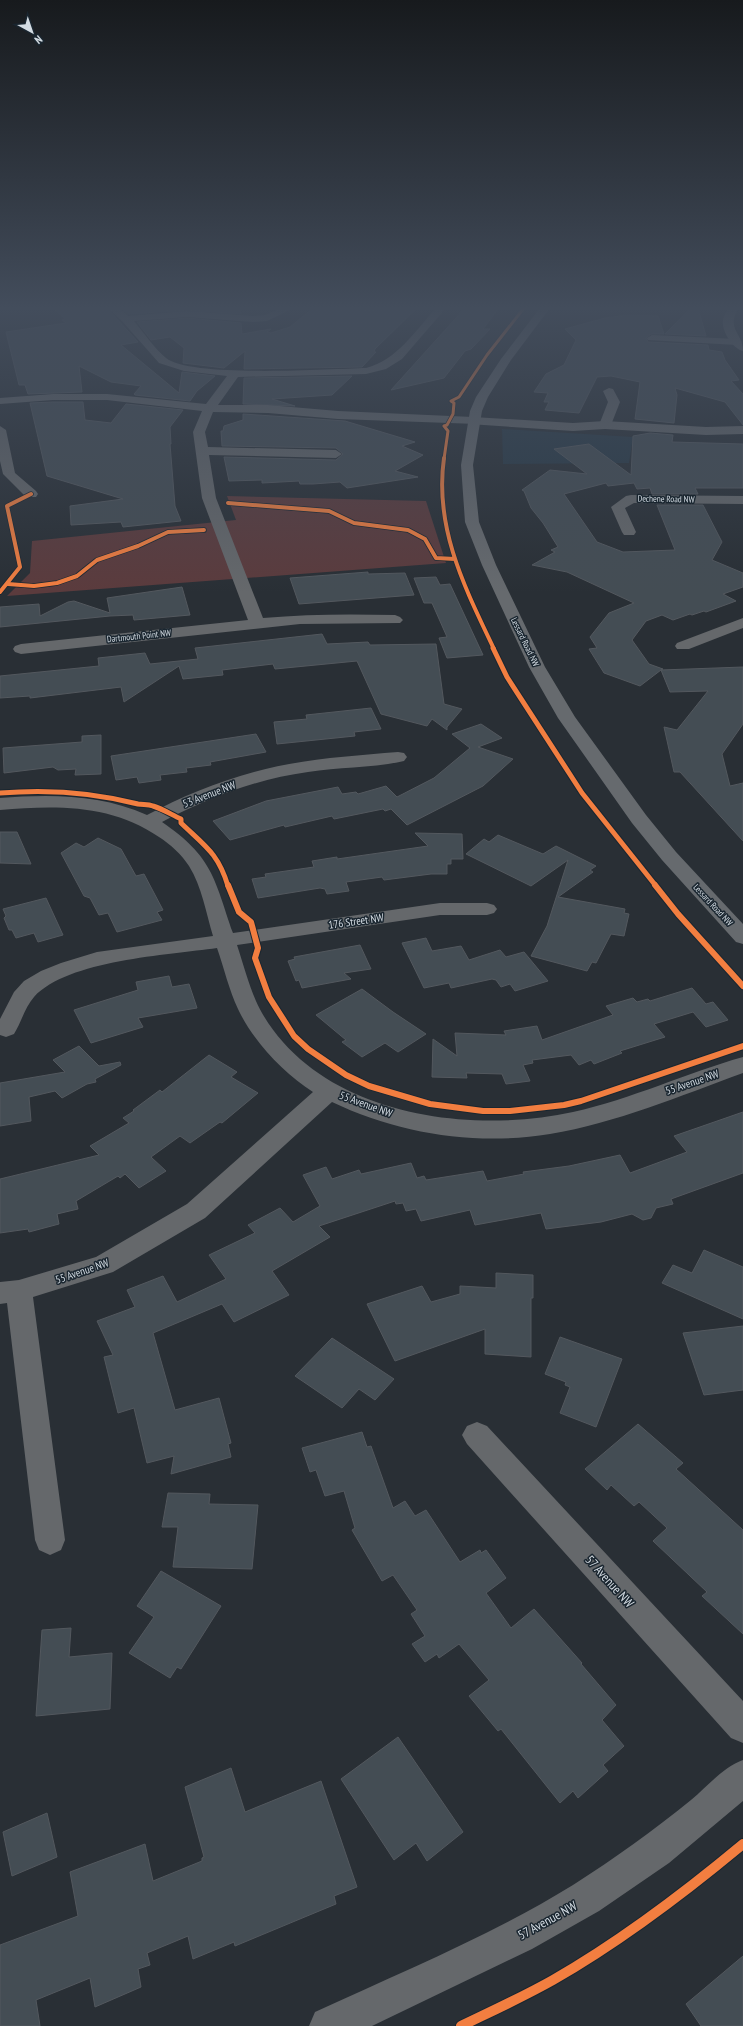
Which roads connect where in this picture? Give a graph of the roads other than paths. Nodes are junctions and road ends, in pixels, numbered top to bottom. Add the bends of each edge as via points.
1 (152, 403) edge
2 (213, 403) edge
3 (480, 403) edge
4 (614, 403) edge
5 (376, 405) dead end
6 (440, 407) dead end
7 (209, 408) junction
8 (268, 409) junction
9 (475, 416) junction
10 (605, 425) junction
11 (0, 430) edge
12 (743, 430) edge
13 (202, 451) junction
14 (336, 454) dead end
15 (31, 494) dead end
16 (743, 500) edge
17 (630, 532) dead end
18 (395, 620) dead end
19 (257, 623) junction
20 (743, 623) edge
21 (683, 646) dead end
22 (21, 650) dead end
23 (398, 757) dead end
24 (0, 804) edge
25 (149, 821) junction
26 (487, 909) dead end
27 (743, 937) edge
28 (224, 939) junction
29 (6, 1029) dead end
30 (743, 1064) edge
31 (330, 1090) junction
32 (9, 1292) edge
33 (477, 1436) dead end
34 (50, 1540) dead end
35 (743, 1726) edge
36 (743, 1777) edge
37 (329, 2026) edge

1 - 7 street
2 - 7 street
3 - 9 main road, Lessard Road NW
4 - 10 street
5 - 8 street via 339,404
6 - 9 street
7 - 8 street
7 - 13 street via 199,432
8 - 9 street via 338,415
9 - 10 street via 573,427
9 - 27 main road, Lessard Road NW via 467,465 472,522 537,668 567,718 639,819
10 - 12 street via 706,431
11 - 15 street via 9,474
13 - 14 street
13 - 19 street via 209,498
16 - 17 street, Dechene Road NW via 631,499 618,507
18 - 19 street, Dartmouth Point NW via 323,618
19 - 22 street, Dartmouth Point NW
20 - 21 street
23 - 25 street, 53 Avenue NW via 276,772 220,788
24 - 25 street via 33,800 67,801 115,810
25 - 28 street via 180,844 201,868
26 - 28 street, 176 Street NW via 440,909
28 - 29 street, 176 Street NW via 97,958 74,965 43,980 25,994
28 - 31 street via 246,1000 262,1030 298,1068
30 - 31 street, 55 Avenue NW via 596,1114 550,1125 517,1128 486,1129 440,1125 376,1110
31 - 32 street, 55 Avenue NW via 196,1211 104,1265
32 - 34 street, 55 Avenue NW
33 - 35 street, 57 Avenue NW
36 - 37 street, 57 Avenue NW via 656,1850 586,1898 519,1936

